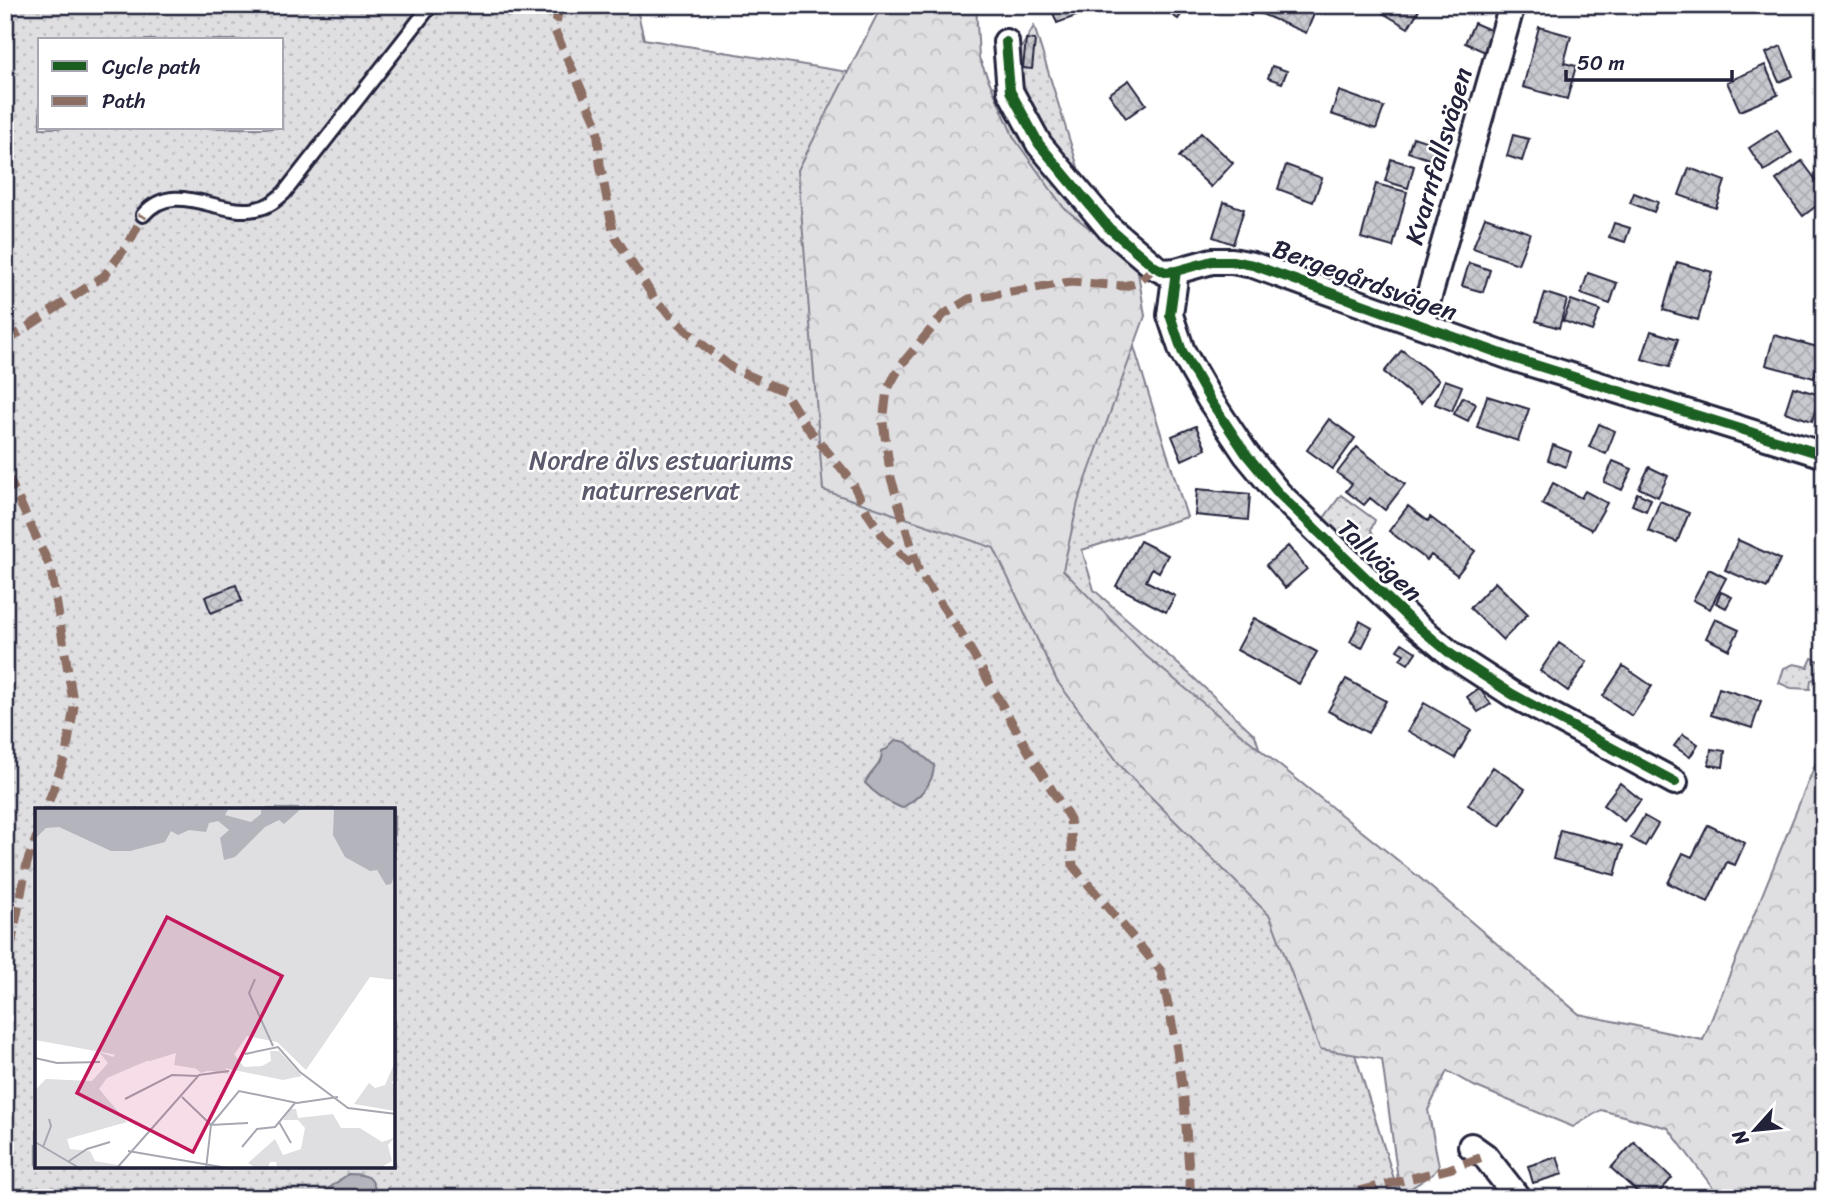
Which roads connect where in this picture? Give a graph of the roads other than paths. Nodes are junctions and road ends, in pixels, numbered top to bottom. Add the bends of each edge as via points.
1 (431, 5) edge
2 (1512, 5) edge
3 (1006, 42) dead end
4 (143, 215) dead end
5 (1176, 271) junction
6 (1421, 324) junction
7 (1824, 454) edge
8 (1675, 782) dead end
9 (1471, 1146) dead end
10 (1518, 1198) edge

1 - 4 lane via 273,203 242,211 166,200 153,204
2 - 6 street, Kvarnfallsvägen
3 - 5 street via 1010,91 1039,144 1109,228 1155,267
5 - 6 street, Bergegårdsvägen via 1212,261 1254,265
5 - 8 street, Tallvägen via 1170,315 1182,351 1246,454 1279,494 1452,655 1512,694
6 - 7 street, Bergegårdsvägen via 1513,358
9 - 10 street via 1485,1156

